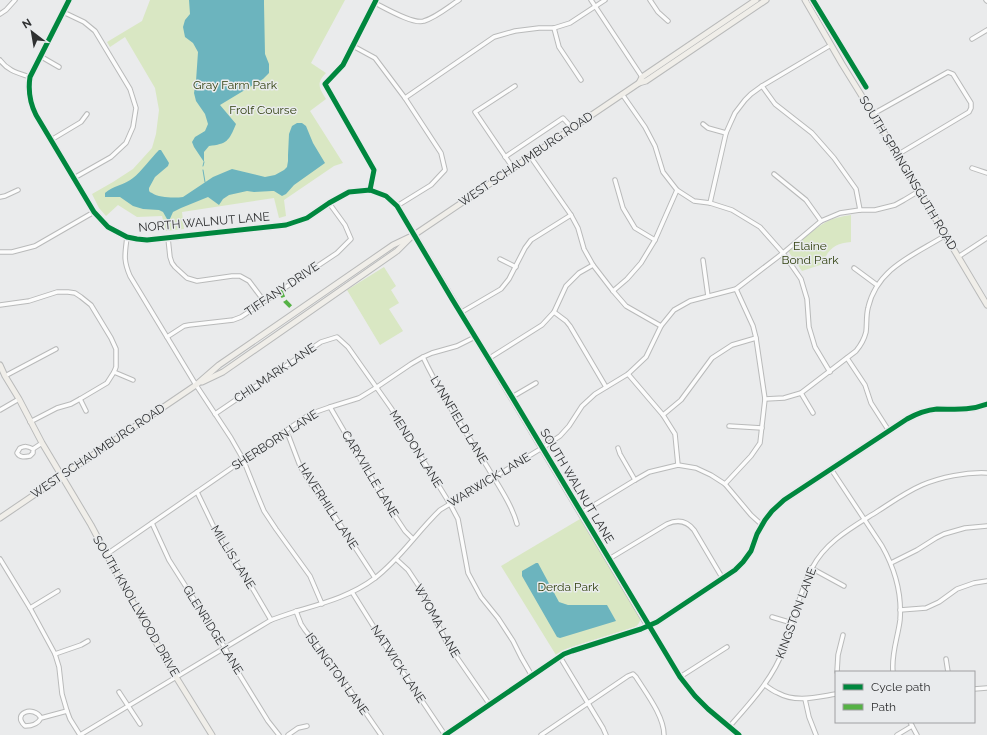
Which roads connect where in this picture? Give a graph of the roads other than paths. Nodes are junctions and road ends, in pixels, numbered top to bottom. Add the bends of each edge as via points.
1 (16, 0) edge
2 (69, 0) edge
3 (448, 0) edge
4 (459, 0) edge
5 (591, 0) edge
6 (604, 0) edge
7 (650, 0) edge
8 (756, 0) edge
9 (766, 0) edge
10 (805, 0) edge
11 (376, 1) edge
12 (451, 5) junction
13 (595, 7) junction
14 (63, 12) junction
15 (0, 14) edge
16 (668, 21) dead end
17 (554, 28) junction
18 (987, 30) edge
19 (972, 39) dead end
20 (831, 45) junction
21 (353, 46) junction
22 (40, 56) junction
23 (0, 60) edge
24 (59, 67) dead end
25 (30, 77) junction
26 (642, 77) junction
27 (581, 80) dead end
28 (639, 83) junction
29 (515, 86) dead end
30 (762, 86) junction
31 (622, 94) junction
32 (405, 98) junction
33 (87, 114) dead end
34 (873, 114) junction
35 (703, 124) dead end
36 (572, 128) junction
37 (726, 133) junction
38 (51, 140) junction
39 (897, 155) junction
40 (530, 156) junction
41 (505, 157) junction
42 (513, 168) junction
43 (972, 168) dead end
44 (987, 173) edge
45 (774, 174) dead end
46 (74, 178) junction
47 (615, 180) dead end
48 (18, 190) dead end
49 (370, 190) junction
50 (677, 190) junction
51 (919, 191) junction
52 (0, 197) edge
53 (329, 203) junction
54 (710, 204) junction
55 (397, 206) junction
56 (860, 210) junction
57 (94, 212) junction
58 (571, 215) junction
59 (821, 221) junction
60 (414, 235) junction
61 (946, 235) junction
62 (127, 237) junction
63 (168, 238) junction
64 (987, 238) edge
65 (655, 240) junction
66 (0, 252) edge
67 (783, 253) junction
68 (958, 257) junction
69 (500, 259) dead end
70 (703, 260) dead end
71 (593, 265) junction
72 (516, 267) junction
73 (854, 268) dead end
74 (877, 285) junction
75 (736, 289) junction
76 (613, 291) junction
77 (708, 296) junction
78 (264, 301) junction
79 (0, 305) edge
80 (987, 305) edge
81 (460, 312) junction
82 (554, 312) junction
83 (661, 326) junction
84 (168, 337) junction
85 (475, 337) junction
86 (337, 338) joint
87 (756, 338) junction
88 (56, 349) dead end
89 (422, 357) junction
90 (847, 358) junction
91 (488, 359) junction
92 (0, 365) edge
93 (114, 372) junction
94 (830, 372) junction
95 (628, 374) junction
96 (5, 376) junction
97 (134, 380) dead end
98 (536, 383) dead end
99 (196, 384) junction
100 (377, 387) junction
101 (606, 387) junction
102 (801, 393) junction
103 (512, 397) junction
104 (19, 399) junction
105 (80, 399) junction
106 (765, 400) junction
107 (987, 404) edge
108 (330, 406) junction
109 (0, 410) edge
110 (86, 412) dead end
111 (813, 413) dead end
112 (215, 414) junction
113 (663, 414) junction
114 (30, 422) junction
115 (729, 426) dead end
116 (762, 428) junction
117 (285, 431) junction
118 (889, 431) junction
119 (42, 443) junction
120 (542, 448) junction
121 (618, 448) dead end
122 (33, 449) dead end
123 (243, 459) junction
124 (678, 465) junction
125 (830, 469) junction
126 (987, 473) edge
127 (61, 476) junction
128 (494, 478) junction
129 (635, 480) junction
130 (726, 484) junction
131 (197, 492) junction
132 (450, 504) junction
133 (581, 513) junction
134 (0, 518) edge
135 (865, 520) junction
136 (152, 523) junction
137 (517, 524) dead end
138 (762, 525) junction
139 (987, 526) edge
140 (413, 539) junction
141 (107, 554) junction
142 (0, 559) edge
143 (396, 559) junction
144 (609, 559) junction
145 (891, 563) junction
146 (811, 568) junction
147 (375, 578) junction
148 (723, 579) junction
149 (987, 581) edge
150 (844, 586) dead end
151 (58, 591) dead end
152 (352, 592) junction
153 (322, 604) junction
154 (30, 608) junction
155 (900, 610) junction
156 (296, 612) junction
157 (772, 617) dead end
158 (271, 620) junction
159 (792, 623) junction
160 (648, 626) junction
161 (843, 635) dead end
162 (88, 641) dead end
163 (727, 647) dead end
164 (225, 648) junction
165 (55, 654) junction
166 (560, 657) junction
167 (946, 659) dead end
168 (837, 671) edge
169 (893, 671) edge
170 (948, 671) edge
171 (532, 676) junction
172 (176, 677) junction
173 (680, 678) junction
174 (764, 685) junction
175 (987, 688) edge
176 (975, 689) edge
177 (119, 692) dead end
178 (835, 694) edge
179 (805, 699) junction
180 (588, 703) junction
181 (490, 705) junction
182 (128, 706) junction
183 (67, 711) junction
184 (41, 718) junction
185 (140, 724) dead end
186 (911, 724) edge
187 (307, 726) dead end
188 (729, 727) junction
189 (80, 735) edge
190 (212, 735) edge
191 (279, 735) edge
192 (288, 735) edge
193 (381, 735) edge
194 (445, 735) edge
195 (541, 735) edge
196 (606, 735) edge
197 (664, 735) edge
198 (739, 735) edge
199 (816, 735) edge
200 (897, 735) edge
201 (917, 735) edge

1 - 15 street
2 - 14 street, NORTH WALNUT LANE
3 - 12 street
4 - 12 street
5 - 13 street
6 - 13 street
7 - 16 street
8 - 26 street
9 - 28 street, WEST SCHAUMBURG ROAD via 646,81
10 - 20 street, SOUTH SPRINGINSGUTH ROAD
11 - 12 street via 409,20 422,22
11 - 21 street
13 - 17 street via 570,23
13 - 26 street
14 - 22 street, NORTH WALNUT LANE
14 - 46 street via 84,22 94,31 130,89 136,108 133,127 126,143 111,156
17 - 27 street via 559,48
17 - 32 street via 515,31 494,37
18 - 19 street
20 - 30 street
20 - 34 street, SOUTH SPRINGINSGUTH ROAD
21 - 32 street via 375,58
21 - 49 street via 343,65 325,84 374,170
22 - 24 street
22 - 25 street, NORTH WALNUT LANE
23 - 25 street via 13,72
25 - 38 street, NORTH WALNUT LANE via 31,103
26 - 28 street
28 - 31 street, WEST SCHAUMBURG ROAD
29 - 41 street via 474,112
30 - 37 street via 751,94 735,113
30 - 56 street via 775,104 812,133 834,158 856,189
31 - 36 street, WEST SCHAUMBURG ROAD
31 - 50 street via 645,127 655,146 663,172
32 - 55 street via 441,153 445,170 431,185
33 - 38 street via 81,122
34 - 39 street, SOUTH SPRINGINSGUTH ROAD
34 - 39 street via 948,72 953,74 970,103 969,112
35 - 37 street
36 - 40 street, WEST SCHAUMBURG ROAD
36 - 41 street via 563,118
37 - 54 street
38 - 46 street, NORTH WALNUT LANE
39 - 51 street, SOUTH SPRINGINSGUTH ROAD
40 - 42 street, WEST SCHAUMBURG ROAD
40 - 58 street
41 - 42 street
42 - 60 street, WEST SCHAUMBURG ROAD
43 - 44 street
45 - 59 street via 806,200
46 - 57 street, NORTH WALNUT LANE
47 - 65 street via 622,208 635,228
48 - 52 street
49 - 53 street, NORTH WALNUT LANE via 350,192
49 - 55 street, NORTH WALNUT LANE via 386,196
50 - 54 street via 694,201
50 - 65 street
51 - 56 street, WARWICK LANE via 895,205 875,210
51 - 61 street, SOUTH SPRINGINSGUTH ROAD
53 - 63 street, NORTH WALNUT LANE via 307,218 286,225
53 - 78 street, TIFFANY DRIVE via 345,225 350,239 337,253
54 - 67 street via 732,210 760,227
55 - 60 street, NORTH WALNUT LANE
56 - 59 street, WARWICK LANE via 840,213
57 - 62 street, NORTH WALNUT LANE via 108,227
57 - 66 street via 35,246 12,252
58 - 71 street
58 - 72 street via 531,240
59 - 67 street, WARWICK LANE
60 - 81 street, SOUTH WALNUT LANE
60 - 99 street, WEST SCHAUMBURG ROAD via 393,245 225,361
60 - 99 street, WEST SCHAUMBURG ROAD via 398,251 230,368
61 - 68 street, SOUTH SPRINGINSGUTH ROAD
61 - 74 street via 895,266
62 - 63 street, NORTH WALNUT LANE via 147,240
62 - 84 street via 124,256 130,276
63 - 78 street via 172,263 187,278 197,282 240,276 249,281
64 - 68 street
65 - 76 street via 641,263
67 - 75 street, WARWICK LANE
67 - 94 street via 801,278 815,347
68 - 80 street, SOUTH SPRINGINSGUTH ROAD
69 - 72 street
70 - 77 street
71 - 76 street
71 - 82 street via 579,273 566,286
72 - 81 street via 501,288
73 - 74 street
74 - 90 street via 867,309 866,332 862,343
75 - 77 street, WARWICK LANE
75 - 87 street
76 - 83 street via 626,306
77 - 83 street, WARWICK LANE via 690,301 674,310
78 - 84 street, TIFFANY DRIVE via 238,318 184,326
79 - 93 street via 29,301 62,291 81,296 91,304 116,349
81 - 85 street, SOUTH WALNUT LANE
82 - 91 street via 536,330
82 - 101 street via 570,326
83 - 95 street, WARWICK LANE via 646,357
84 - 99 street
85 - 89 street, SHERBORN LANE via 457,346
85 - 91 street, SOUTH WALNUT LANE
86 - 100 street, MENDON LANE via 348,347
86 - 112 street, CHILMARK LANE via 319,343
87 - 106 street
87 - 113 street via 732,345 712,358 681,400
88 - 96 street
89 - 100 street, SHERBORN LANE
89 - 128 street, LYNNFIELD LANE
90 - 94 street
90 - 118 street
91 - 103 street, SOUTH WALNUT LANE
92 - 96 street, SOUTH KNOLLWOOD DRIVE
93 - 97 street
93 - 105 street via 106,383
94 - 102 street
95 - 101 street, WARWICK LANE
95 - 113 street
96 - 104 street, SOUTH KNOLLWOOD DRIVE
98 - 103 street
99 - 112 street
99 - 127 street, WEST SCHAUMBURG ROAD
100 - 108 street, SHERBORN LANE via 359,398
100 - 132 street, MENDON LANE
101 - 120 street, WARWICK LANE via 582,406 560,436
102 - 106 street
102 - 111 street
103 - 120 street, SOUTH WALNUT LANE
104 - 109 street
104 - 114 street, SOUTH KNOLLWOOD DRIVE
105 - 110 street
105 - 114 street
106 - 116 street
107 - 118 street via 970,409 937,409 923,412
108 - 117 street, SHERBORN LANE via 310,414
108 - 140 street, CARYVILLE LANE via 386,502
112 - 123 street
113 - 124 street via 675,434
114 - 119 street, SOUTH KNOLLWOOD DRIVE
115 - 116 street
116 - 130 street via 760,443
117 - 123 street, SHERBORN LANE
117 - 147 street, HAVERHILL LANE via 314,490 334,515
118 - 125 street
119 - 122 street
119 - 127 street, SOUTH KNOLLWOOD DRIVE
120 - 128 street, WARWICK LANE
120 - 133 street, SOUTH WALNUT LANE
121 - 129 street
123 - 131 street, SHERBORN LANE
123 - 153 street via 264,511 310,576
124 - 129 street via 649,472
124 - 130 street via 696,468
125 - 135 street
125 - 138 street via 780,504
126 - 135 street, KINGSTON LANE via 976,472 923,484
127 - 134 street, WEST SCHAUMBURG ROAD
127 - 141 street, SOUTH KNOLLWOOD DRIVE
128 - 132 street, WARWICK LANE
128 - 137 street, LYNNFIELD LANE via 515,514
129 - 133 street
130 - 138 street via 751,516
131 - 136 street, SHERBORN LANE
131 - 158 street, MILLIS LANE via 216,534
132 - 140 street, WARWICK LANE via 430,519
132 - 171 street, MENDON LANE via 458,519 468,573 481,597 513,641
133 - 144 street, SOUTH WALNUT LANE
135 - 145 street
135 - 146 street, KINGSTON LANE via 832,542
136 - 141 street, SHERBORN LANE
136 - 164 street, GLENRIDGE LANE via 169,560
138 - 148 street via 747,558
139 - 145 street via 964,528 944,534
140 - 143 street, WARWICK LANE
141 - 172 street, SOUTH KNOLLWOOD DRIVE
142 - 154 street
143 - 147 street, WARWICK LANE
143 - 181 street, WYOMA LANE via 408,570 424,594 447,643
144 - 148 street via 667,524 674,521 682,522 694,530
144 - 160 street, SOUTH WALNUT LANE
145 - 155 street via 899,589
146 - 150 street
146 - 159 street, KINGSTON LANE
147 - 152 street, WARWICK LANE
148 - 160 street
149 - 155 street via 957,589 926,608
151 - 154 street
152 - 153 street, WARWICK LANE
152 - 194 street, NATWICK LANE
153 - 156 street, WARWICK LANE
154 - 165 street
155 - 169 street
156 - 158 street, WARWICK LANE
156 - 193 street, ISLINGTON LANE via 305,630
157 - 159 street
158 - 164 street, WARWICK LANE
159 - 174 street, KINGSTON LANE via 784,649
160 - 166 street
160 - 173 street, SOUTH WALNUT LANE
161 - 168 street
162 - 165 street
163 - 173 street
164 - 172 street, WARWICK LANE
164 - 191 street, GLENRIDGE LANE
165 - 183 street
166 - 171 street
166 - 180 street
167 - 170 street
171 - 181 street
172 - 182 street, WARWICK LANE
172 - 190 street, SOUTH KNOLLWOOD DRIVE
173 - 188 street, SOUTH WALNUT LANE via 701,703
174 - 179 street via 779,694
174 - 188 street, KINGSTON LANE
175 - 176 street
177 - 182 street
178 - 179 street
179 - 199 street
180 - 195 street
180 - 196 street
180 - 197 street via 633,674 661,718
181 - 194 street
182 - 185 street
182 - 189 street, WARWICK LANE
183 - 184 street
183 - 189 street
184 - 184 street via 36,712 26,711 21,721 25,726 32,725
186 - 200 street
186 - 201 street
187 - 192 street via 298,728
188 - 198 street, SOUTH WALNUT LANE

